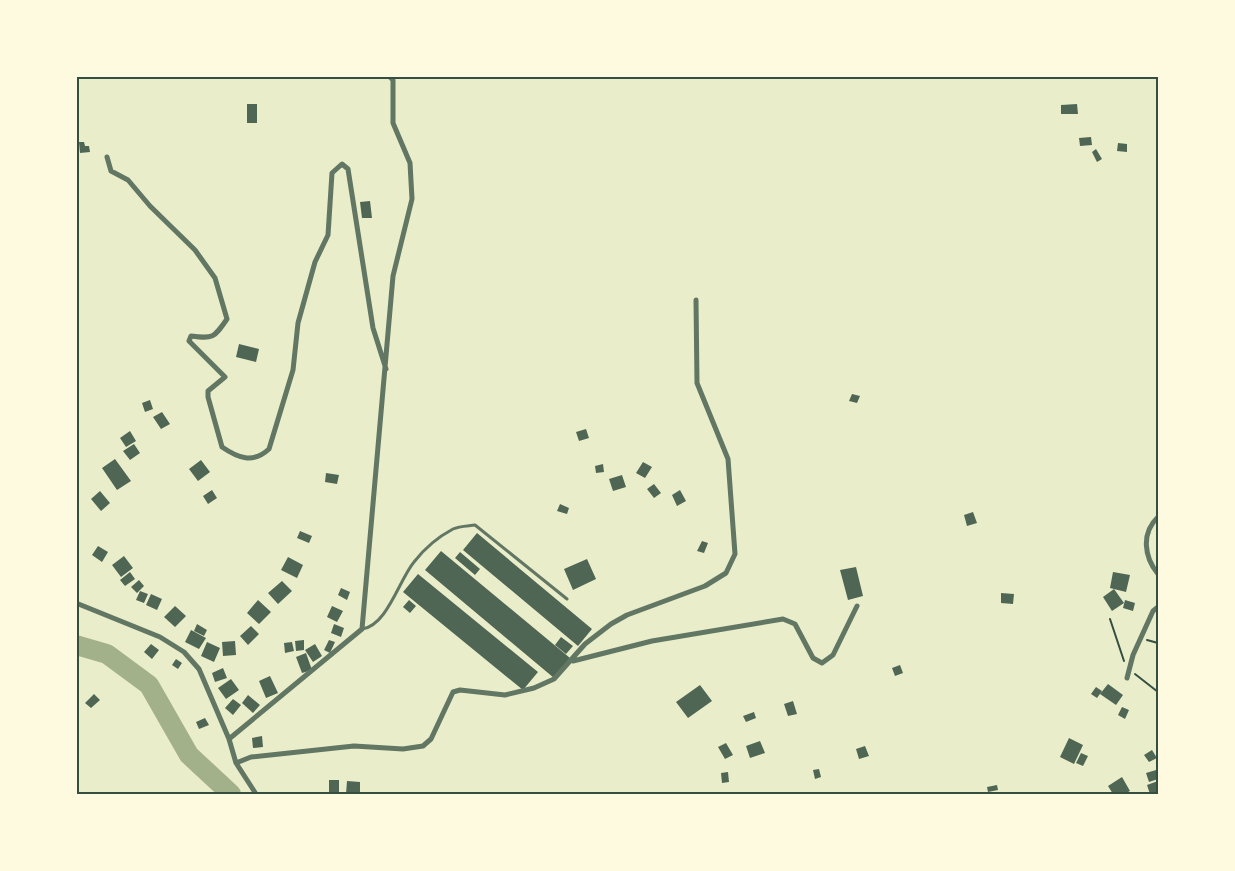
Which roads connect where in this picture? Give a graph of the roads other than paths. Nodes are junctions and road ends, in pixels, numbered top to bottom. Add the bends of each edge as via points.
1 (389, 76) edge
2 (107, 157) dead end
3 (696, 300) dead end
4 (386, 369) junction
5 (1158, 517) edge
6 (1158, 574) edge
7 (567, 599) dead end
8 (76, 603) edge
9 (857, 606) dead end
10 (1158, 607) edge
11 (362, 629) junction
12 (571, 662) junction
13 (1127, 678) dead end
14 (229, 739) junction
15 (236, 763) junction
16 (256, 795) edge

1 - 4 street via 393,80 393,123 410,163 412,199 393,276
2 - 4 street via 111,171 128,180 187,240 215,278 227,319 213,337 191,336 189,340 225,377 208,391 222,447 244,459 269,449 293,370 298,323 315,262 328,235 332,173 342,164 348,169 373,328
3 - 12 street via 697,383 729,459 735,554 726,573 705,586 627,615 585,644
4 - 11 street
5 - 6 street via 1146,544
7 - 11 lane via 475,525 454,528 414,561 379,621
8 - 14 street via 160,637 184,652 199,669
9 - 12 street via 833,655 822,663 813,658 795,624 783,619 651,641
10 - 13 street via 1133,655
11 - 14 street
12 - 15 street via 554,679 517,694 453,692 431,739 423,746 354,746 251,757
14 - 15 street
15 - 16 street

